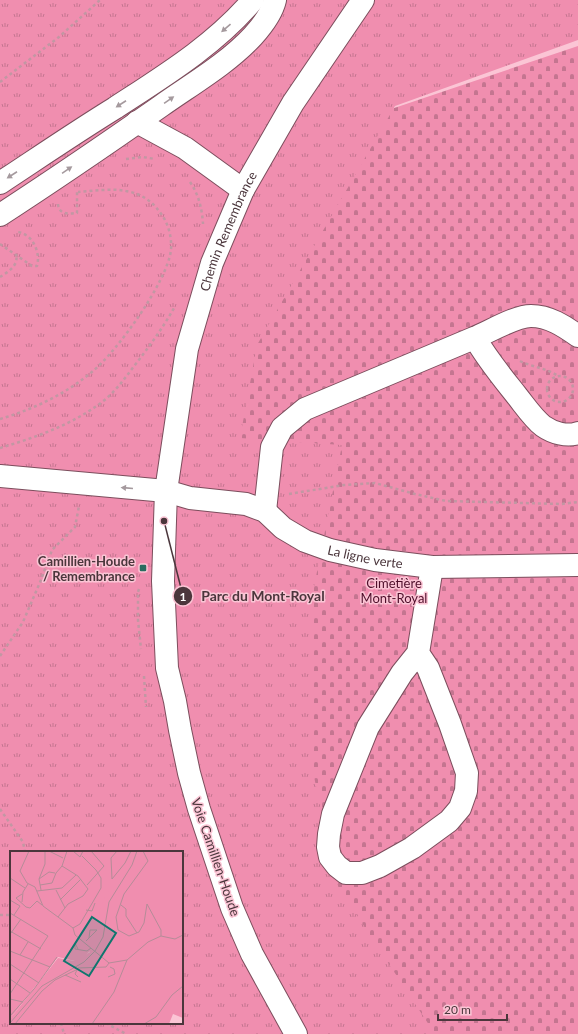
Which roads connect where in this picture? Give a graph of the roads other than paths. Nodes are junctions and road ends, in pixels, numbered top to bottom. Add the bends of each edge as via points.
1 (253, 0) edge
2 (275, 0) edge
3 (363, 0) edge
4 (137, 122) junction
5 (0, 183) edge
6 (243, 190) junction
7 (0, 215) edge
8 (578, 336) edge
9 (475, 338) junction
10 (578, 433) edge
11 (0, 476) edge
12 (166, 492) junction
13 (266, 504) junction
14 (578, 565) edge
15 (432, 567) junction
16 (418, 653) junction
17 (167, 668) junction
18 (284, 1034) edge
19 (296, 1034) edge

1 -> 5 street via 238,18 175,69
4 -> 2 street via 241,47 264,22
3 - 6 street, Chemin Remembrance via 293,103
4 - 6 street via 185,148
7 -> 4 street
6 - 12 street, Chemin Remembrance via 212,263 188,349
8 - 9 street via 560,324 530,316 519,318
9 - 10 street via 487,358 532,415 554,431 567,435
9 - 13 street via 305,408 282,428 272,446
12 -> 11 street, La ligne verte
12 - 13 street, La ligne verte via 190,498
12 - 17 street, Voie Camillien-Houde via 163,581
13 - 15 street, La ligne verte via 283,528 305,541 330,550 375,560
14 - 15 street, La ligne verte
15 - 16 street
16 - 16 street via 402,673 368,728 333,814 328,847 330,857 346,873 362,873 412,848 449,821 460,808 466,791 467,773 450,724 428,668
17 - 18 street, Voie Camillien-Houde via 163,700 166,723 183,796 206,872 242,959
17 - 19 street, Voie Camillien-Houde via 176,701 189,773 232,908 252,954

